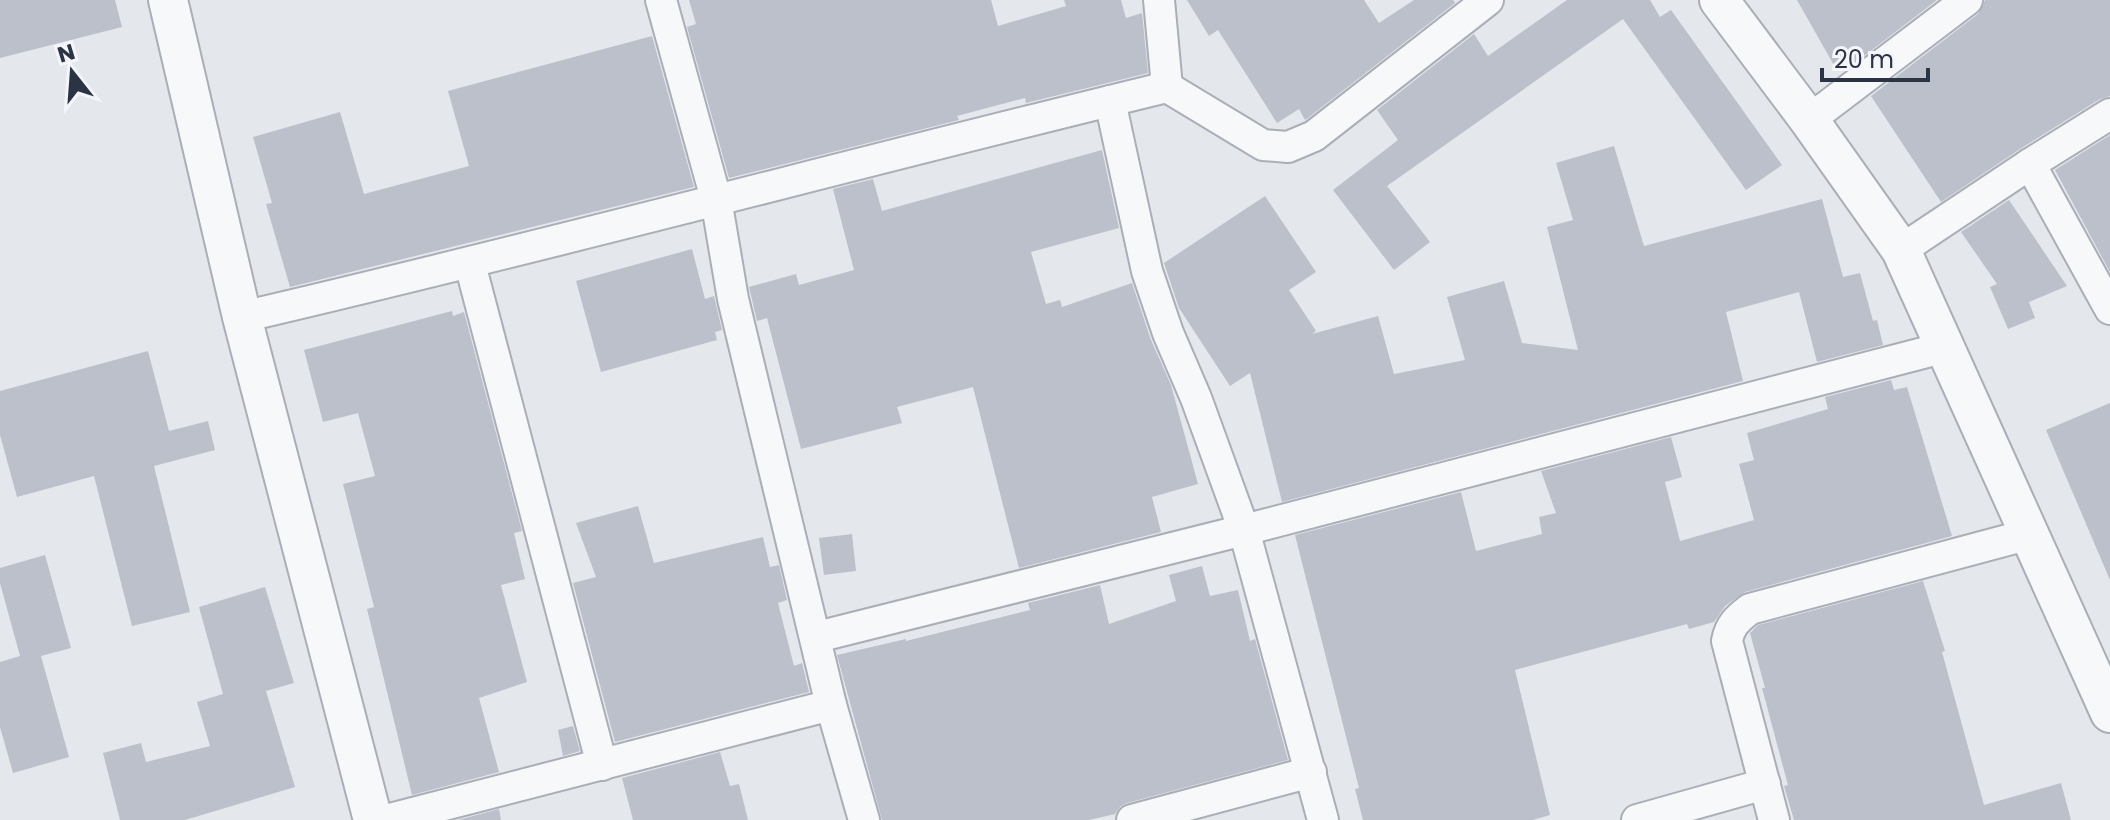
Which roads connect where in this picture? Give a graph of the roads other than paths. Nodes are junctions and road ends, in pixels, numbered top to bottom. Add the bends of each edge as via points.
1 (168, 0) edge
2 (661, 0) edge
3 (1159, 0) edge
4 (1488, 0) edge
5 (1719, 0) edge
6 (1967, 0) edge
7 (1167, 87) junction
8 (1110, 101) junction
9 (2110, 114) edge
10 (1809, 120) junction
11 (2030, 164) junction
12 (716, 199) junction
13 (1901, 250) junction
14 (470, 264) junction
15 (2110, 309) edge
16 (242, 317) junction
17 (1946, 347) junction
18 (1244, 530) junction
19 (2030, 534) junction
20 (817, 637) junction
21 (831, 705) junction
22 (2110, 713) edge
23 (602, 765) junction
24 (1311, 772) junction
25 (1765, 784) junction
26 (373, 820) edge
27 (386, 820) edge
28 (864, 820) edge
29 (1132, 820) edge
30 (1323, 820) edge
31 (1637, 820) edge
32 (1774, 820) edge

1 - 16 street
2 - 12 street
3 - 7 street
4 - 7 street via 1314,136 1288,147 1263,145
5 - 10 street
6 - 10 street
7 - 8 street
8 - 12 street
8 - 18 street via 1147,271
9 - 11 street
10 - 13 street
11 - 13 street
11 - 15 street
12 - 14 street
12 - 20 street via 733,299
13 - 17 street
14 - 16 street
14 - 23 street
16 - 26 street
17 - 18 street
17 - 19 street
18 - 20 street
18 - 24 street
19 - 22 street
19 - 25 street via 1750,609 1737,619 1727,641
20 - 21 street
21 - 23 street
21 - 28 street
23 - 27 street
24 - 29 street
24 - 30 street
25 - 31 street
25 - 32 street

